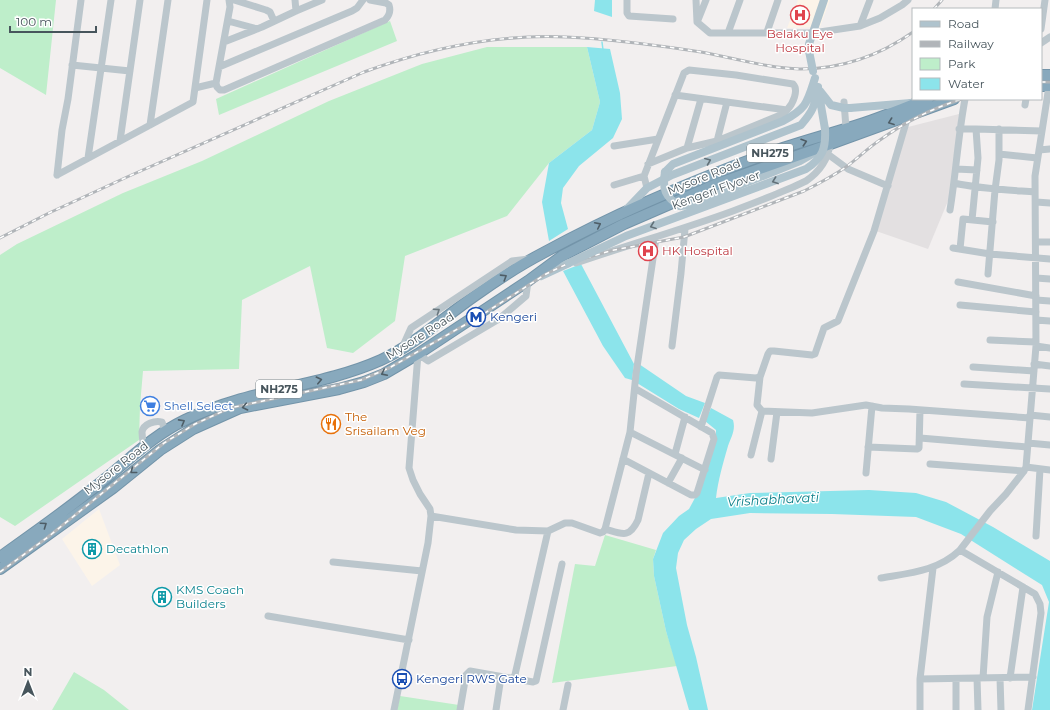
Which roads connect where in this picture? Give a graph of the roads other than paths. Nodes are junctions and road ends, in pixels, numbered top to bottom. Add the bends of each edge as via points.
1 (81, 0) edge
2 (111, 0) edge
3 (140, 0) edge
4 (168, 0) edge
5 (207, 0) edge
6 (229, 0) edge
7 (234, 0) edge
8 (295, 0) edge
9 (363, 0) edge
10 (370, 0) edge
11 (627, 0) edge
12 (696, 0) edge
13 (706, 0) edge
14 (740, 0) edge
15 (778, 0) edge
16 (824, 0) edge
17 (870, 0) edge
18 (1045, 0) edge
19 (319, 1) edge
20 (904, 2) edge
21 (296, 11) junction
22 (673, 19) dead end
23 (228, 21) junction
24 (274, 21) junction
25 (697, 22) junction
26 (1042, 22) edge
27 (860, 26) junction
28 (257, 29) junction
29 (767, 32) junction
30 (728, 33) junction
31 (813, 33) junction
32 (224, 42) junction
33 (72, 65) junction
34 (219, 67) junction
35 (101, 68) junction
36 (130, 71) junction
37 (814, 75) junction
38 (216, 83) junction
39 (1047, 86) edge
40 (818, 87) junction
41 (195, 88) junction
42 (675, 95) junction
43 (701, 98) junction
44 (951, 100) edge
45 (965, 100) edge
46 (923, 101) edge
47 (727, 102) junction
48 (844, 102) dead end
49 (821, 104) junction
50 (787, 110) junction
51 (908, 116) junction
52 (1047, 119) edge
53 (150, 125) junction
54 (865, 127) junction
55 (846, 128) junction
56 (960, 129) junction
57 (976, 129) junction
58 (999, 129) junction
59 (1042, 131) junction
60 (658, 139) junction
61 (120, 141) junction
62 (717, 141) junction
63 (614, 146) dead end
64 (687, 148) junction
65 (827, 149) junction
66 (1050, 149) edge
67 (1039, 150) junction
68 (999, 154) junction
69 (88, 158) junction
70 (1037, 158) junction
71 (648, 164) junction
72 (956, 169) junction
73 (977, 170) junction
74 (644, 176) junction
75 (954, 183) junction
76 (614, 185) dead end
77 (888, 186) junction
78 (647, 188) junction
79 (974, 188) junction
80 (994, 190) junction
81 (1036, 192) junction
82 (1036, 202) junction
83 (1050, 203) edge
84 (950, 210) dead end
85 (625, 212) junction
86 (955, 218) dead end
87 (963, 219) junction
88 (972, 220) junction
89 (992, 222) junction
90 (684, 229) junction
91 (656, 238) junction
92 (1036, 242) junction
93 (1050, 242) edge
94 (990, 254) junction
95 (1036, 259) junction
96 (1050, 259) edge
97 (565, 261) junction
98 (988, 274) dead end
99 (1036, 278) junction
100 (1050, 279) edge
101 (528, 281) junction
102 (958, 282) dead end
103 (1036, 298) junction
104 (1050, 301) edge
105 (960, 305) dead end
106 (1036, 316) junction
107 (1050, 321) edge
108 (990, 340) dead end
109 (1036, 344) junction
110 (672, 346) dead end
111 (1050, 348) edge
112 (418, 354) junction
113 (1050, 366) edge
114 (973, 367) dead end
115 (1034, 367) junction
116 (760, 377) junction
117 (964, 384) dead end
118 (1032, 388) junction
119 (636, 389) junction
120 (1050, 389) edge
121 (872, 406) junction
122 (920, 410) junction
123 (762, 411) junction
124 (777, 412) junction
125 (1050, 416) edge
126 (684, 417) junction
127 (1030, 417) junction
128 (703, 421) junction
129 (630, 432) junction
130 (160, 434) junction
131 (920, 438) junction
132 (1028, 445) junction
133 (1050, 445) edge
134 (144, 446) junction
135 (868, 447) junction
136 (160, 450) junction
137 (674, 454) junction
138 (751, 455) dead end
139 (682, 458) junction
140 (771, 459) dead end
141 (623, 460) junction
142 (930, 464) dead end
143 (1025, 469) junction
144 (1040, 469) junction
145 (705, 470) junction
146 (1050, 470) edge
147 (650, 473) junction
148 (866, 473) dead end
149 (668, 483) junction
150 (431, 516) junction
151 (605, 529) junction
152 (548, 531) junction
153 (1036, 536) dead end
154 (0, 547) edge
155 (962, 549) junction
156 (15, 552) junction
157 (0, 557) edge
158 (333, 562) dead end
159 (562, 564) dead end
160 (933, 568) junction
161 (0, 569) edge
162 (422, 571) junction
163 (998, 572) junction
164 (881, 578) dead end
165 (1023, 587) junction
166 (268, 616) dead end
167 (409, 640) junction
168 (501, 677) junction
169 (1033, 677) junction
170 (980, 678) junction
171 (1000, 678) junction
172 (1010, 678) junction
173 (514, 679) junction
174 (920, 679) junction
175 (956, 679) junction
176 (568, 685) dead end
177 (394, 710) edge
178 (460, 710) edge
179 (496, 710) edge
180 (563, 710) edge
181 (920, 710) edge
182 (956, 710) edge
183 (978, 710) edge
184 (1001, 710) edge
185 (1028, 710) edge

1 - 33 street
2 - 35 street
3 - 36 street
4 - 53 street
5 - 41 street
6 - 23 street
7 - 24 street via 270,12
8 - 21 street
9 - 34 street via 352,11
10 - 38 street via 389,5 388,17 385,20 224,90 220,90
11 - 22 street via 628,16
12 - 25 street
13 - 25 street
14 - 30 street
15 - 29 street
16 - 31 main road
17 - 27 street
18 - 26 street
19 - 21 street
20 - 27 street via 880,18
21 - 24 street
23 - 28 street
23 - 32 street
24 - 28 street
25 - 30 street via 710,33
27 - 31 street
28 - 32 street
29 - 30 street
29 - 31 street
31 - 37 main road, bridge via 809,51
32 - 34 street
33 - 35 street
33 - 69 street via 57,175
34 - 38 street
35 - 36 street
35 - 69 street
36 - 61 street
37 - 40 main road
37 - 65 main road, Kengeri Flyover, bridge via 806,103 799,112 673,164 666,172 664,190 672,201 680,206 691,205
38 - 41 street
39 - 52 street
40 - 49 main road
40 - 49 main road
41 - 53 street via 193,102
42 - 43 street
42 - 50 street via 684,73 689,70 736,75 795,86 791,105
42 - 60 street
43 - 47 street
43 - 64 street
44 - 51 highway, Mysore Road / NH275
45 - 56 street
46 - 49 main road, bridge via 840,108
46 - 54 highway, Mysore Road / NH275
47 - 50 street
47 - 62 street
48 - 55 street
78 -> 49 main road via 672,175 801,125
49 -> 97 main road, Kengeri Flyover, bridge via 825,144 813,164 806,169
50 - 62 street via 783,114
51 -> 54 highway, Mysore Road / NH275
51 - 77 street
52 - 59 street
53 - 61 street
54 - 55 highway, Mysore Road / NH275
54 - 65 highway, Mysore Road / NH275
85 -> 55 highway, Mysore Road / NH275 via 710,175
56 - 57 street
56 - 72 street
57 - 58 street
57 - 73 street
58 - 59 street
58 - 68 street
59 - 67 street
60 - 63 street
60 - 71 street
61 - 69 street
62 - 64 street
64 - 71 street
65 - 77 street via 848,169
65 - 90 street via 823,165 806,180 757,203
65 - 97 highway, Mysore Road / NH275 via 714,185 573,249
66 - 67 street
67 - 70 street
68 - 70 street
68 - 80 street
70 - 81 street
71 - 74 street
72 - 73 street
72 - 75 street
73 - 79 street
74 - 76 street
74 - 78 street
75 - 79 street
75 - 84 street
77 - 116 street via 874,231 838,321 824,328 815,354 770,351
78 - 85 main road
79 - 80 street
79 - 88 street
80 - 81 street
80 - 89 street
81 - 82 street
82 - 83 street
82 - 92 street
130 -> 85 highway, Mysore Road / NH275 via 186,419 231,401 333,377 382,360 416,340 476,295 533,258
86 - 87 street
87 - 88 street
87 - 94 street via 956,248
88 - 89 street
89 - 94 street
90 - 91 street
90 - 110 street
91 - 97 street via 629,244 573,264
91 - 119 street via 637,366
92 - 93 street
92 - 95 street
94 - 95 street
94 - 98 street
95 - 96 street
95 - 99 street
97 - 101 highway, Mysore Road / NH275
99 - 100 street
99 - 103 street
101 - 112 highway, Mysore Road / NH275
101 - 112 street via 526,296 499,319 428,361
102 - 103 street
103 - 104 street
103 - 106 street
105 - 106 street
106 - 107 street
106 - 109 street
108 - 109 street
109 - 111 street
109 - 115 street
112 -> 136 highway, Mysore Road / NH275 via 384,374 364,382 240,408 193,429
112 - 150 street via 409,468 420,494 430,509
113 - 115 street
114 - 115 street
115 - 118 street
116 - 123 street via 756,405
116 - 128 street via 719,375
117 - 118 street
118 - 120 street
118 - 127 street
119 - 126 street
119 - 129 street
121 - 122 street
121 - 124 street via 812,413
121 - 135 street
122 - 127 street
122 - 131 street
123 - 124 street
123 - 138 street
124 - 140 street
125 - 127 street
126 - 128 street
126 - 137 street
127 - 132 street
128 - 145 street via 714,439
129 - 137 street
129 - 141 street
130 - 134 highway, Mysore Road / NH275
130 - 134 street via 162,422 155,421 144,427
130 - 136 highway
131 - 132 street
131 - 135 street via 920,446 917,449
132 - 133 street
132 - 143 street
156 -> 134 highway, Mysore Road / NH275
135 - 148 street
136 -> 156 highway, Mysore Road / NH275 via 113,488
137 - 139 street
139 - 145 street
139 - 149 street
141 - 147 street
141 - 151 street
142 - 143 street
143 - 144 street
143 - 155 street
144 - 146 street
144 - 153 street
145 - 149 street via 695,495
147 - 149 street
147 - 151 street via 635,527 623,534
150 - 152 street via 509,529
150 - 162 street
151 - 152 street via 600,533 566,523
152 - 173 street
154 - 156 highway
155 - 160 street
155 - 163 street
156 - 157 highway, Mysore Road / NH275
156 - 161 highway, Mysore Road / NH275
158 - 162 street
159 - 173 street via 536,681
160 - 164 street
160 - 174 street
162 - 167 street
163 - 165 street
163 - 170 street via 987,617
165 - 169 street via 1035,594 1040,604
165 - 172 street
166 - 167 street
167 - 177 street
168 - 173 street
168 - 178 street via 469,672 466,674
168 - 179 street
169 - 172 street
169 - 185 street
170 - 171 street
170 - 175 street
170 - 183 street
171 - 172 street
171 - 184 street
174 - 175 street
174 - 181 street
175 - 182 street
176 - 180 street

